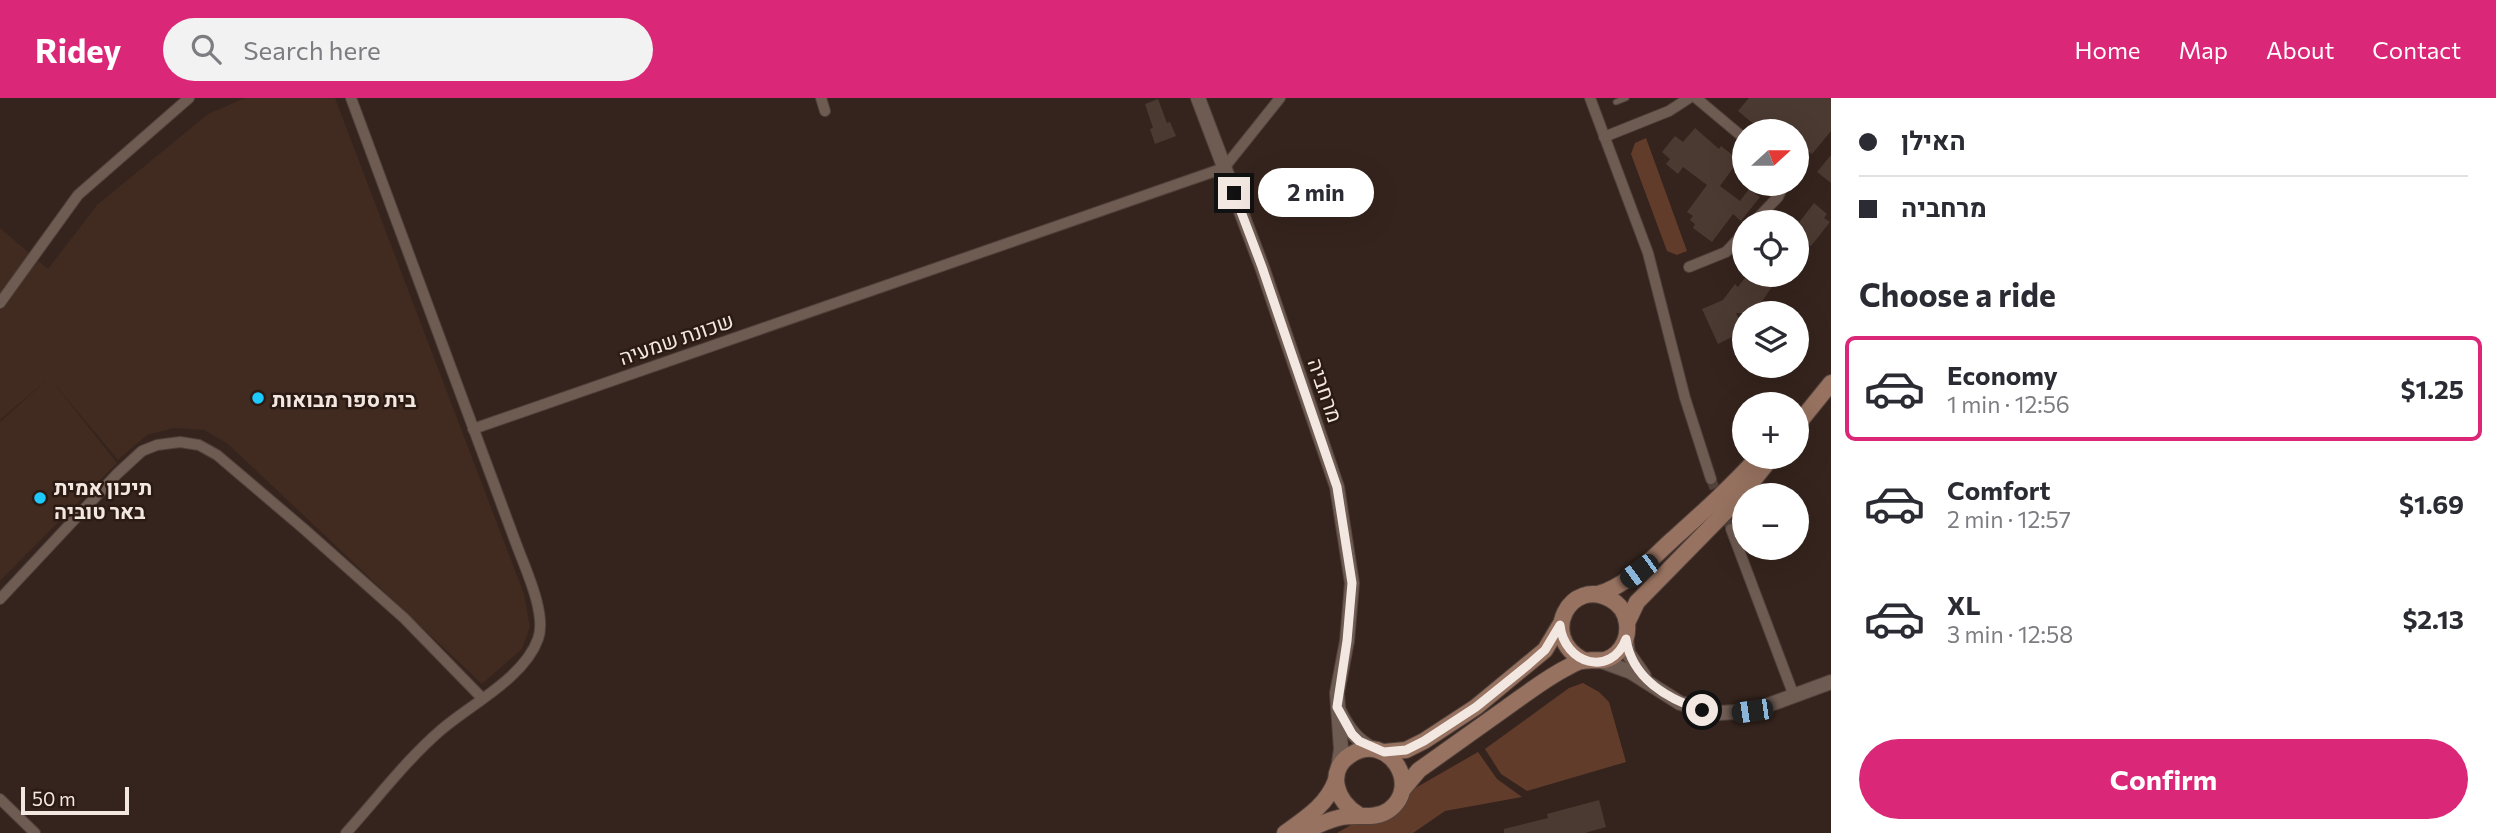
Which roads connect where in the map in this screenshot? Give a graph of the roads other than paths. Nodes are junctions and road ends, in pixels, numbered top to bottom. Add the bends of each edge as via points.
1 (189, 98) edge
2 (351, 98) edge
3 (821, 98) edge
4 (1198, 98) edge
5 (1280, 98) edge
6 (1590, 98) edge
7 (1626, 98) edge
8 (1689, 98) edge
9 (1696, 98) edge
10 (1615, 102) dead end
11 (825, 111) dead end
12 (1732, 128) edge
13 (1604, 137) junction
14 (1224, 168) junction
15 (1778, 196) edge
16 (1766, 210) edge
17 (1732, 246) edge
18 (1689, 267) dead end
19 (0, 303) edge
20 (1831, 376) edge
21 (1831, 383) edge
22 (1809, 400) edge
23 (1809, 410) edge
24 (473, 429) junction
25 (1747, 469) edge
26 (1762, 469) edge
27 (1711, 479) tunnel mouth
28 (1731, 528) tunnel mouth
29 (1598, 594) junction
30 (0, 599) edge
31 (1560, 625) junction
32 (1627, 631) junction
33 (1583, 660) junction
34 (1601, 661) junction
35 (1650, 682) junction
36 (1831, 682) edge
37 (1794, 696) junction
38 (482, 698) junction
39 (1337, 707) junction
40 (1379, 750) junction
41 (1337, 774) junction
42 (1403, 789) junction
43 (0, 799) edge
44 (1359, 815) junction
45 (36, 833) edge
46 (346, 833) edge
47 (1285, 833) edge
48 (1302, 833) edge

1 - 19 street via 78,195
2 - 24 street
3 - 11 street
4 - 14 street, מרחביה
5 - 14 street
6 - 13 street
7 - 10 lane
8 - 13 street
9 - 12 street
13 - 27 street via 1648,253
14 - 24 street, שכונת שמעיה
14 - 39 street, מרחביה via 1337,487 1352,583
15 - 16 street
17 - 18 street
20 - 22 main road
21 - 23 main road
24 - 38 street via 540,621 539,638 530,656
25 - 29 main road via 1639,571
26 - 32 main road via 1637,602
28 - 37 street
29 - 31 main road via 1577,599
29 - 32 main road via 1624,612
30 - 38 street via 142,451 169,443 199,445 217,455 404,618
31 - 33 main road via 1566,646
31 - 40 main road via 1545,650 1476,707 1406,750
32 - 34 main road via 1616,654
32 - 35 street via 1628,653
33 - 34 main road
33 - 42 main road via 1537,686 1439,755
34 - 35 street
35 - 37 street via 1680,703 1719,713 1752,711
36 - 37 street
38 - 46 street via 440,730
39 - 40 street via 1352,734
39 - 41 street, מרחביה via 1341,749
40 - 41 main road via 1353,753
40 - 42 main road via 1399,767
41 - 44 main road via 1341,800
41 - 47 main road via 1332,791 1319,808
42 - 44 main road via 1399,800 1381,814
43 - 45 street
44 - 48 main road via 1339,817

